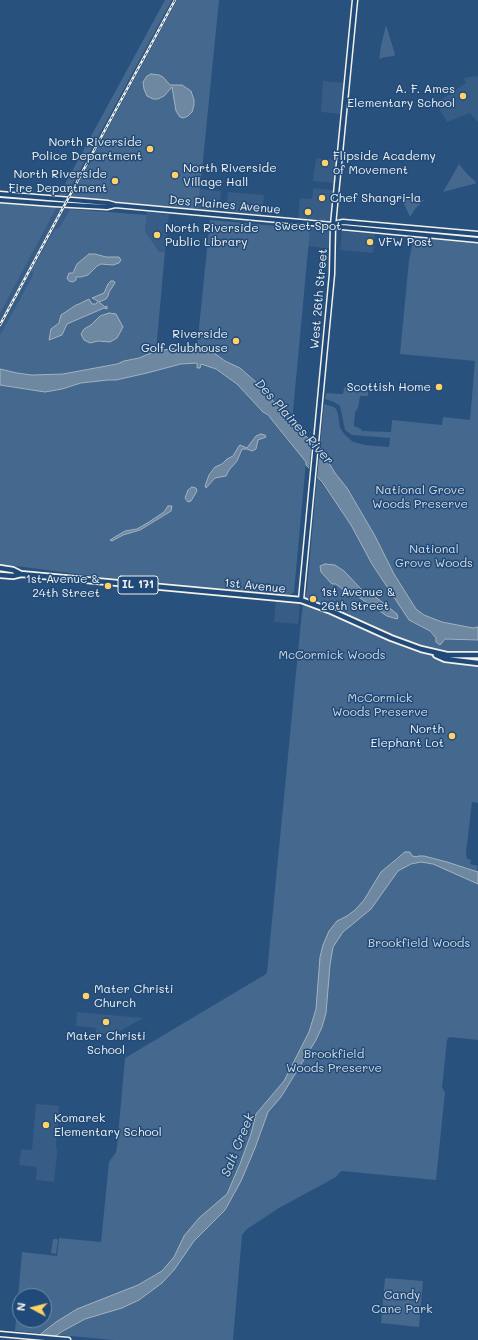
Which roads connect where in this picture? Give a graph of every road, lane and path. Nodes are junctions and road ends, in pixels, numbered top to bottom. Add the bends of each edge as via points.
1 (355, 0) edge
2 (0, 194) edge
3 (0, 200) edge
4 (114, 205) junction
5 (334, 225) junction
6 (478, 234) edge
7 (478, 240) edge
8 (0, 568) edge
9 (21, 574) junction
10 (0, 575) edge
11 (301, 600) junction
12 (429, 651) junction
13 (478, 654) edge
14 (478, 663) edge
15 (0, 1334) edge
16 (64, 1340) edge
17 (68, 1340) edge

1 - 5 main road, West 26th Street
2 - 4 main road, Des Plaines Avenue
3 - 4 main road, Des Plaines Avenue via 107,207
4 - 5 main road, Des Plaines Avenue
5 - 6 main road, Des Plaines Avenue via 344,222
5 - 7 main road, Des Plaines Avenue
5 - 11 main road, West 26th Street via 332,274
8 - 9 main road, 1st Avenue / IL 171
9 - 10 main road, 1st Avenue / IL 171
9 - 11 main road, 1st Avenue / IL 171
11 - 12 main road, 1st Avenue / IL 171 via 402,643
12 - 13 main road, 1st Avenue / IL 171 via 454,655
12 - 14 main road via 445,659
15 - 16 main road
16 - 17 main road

